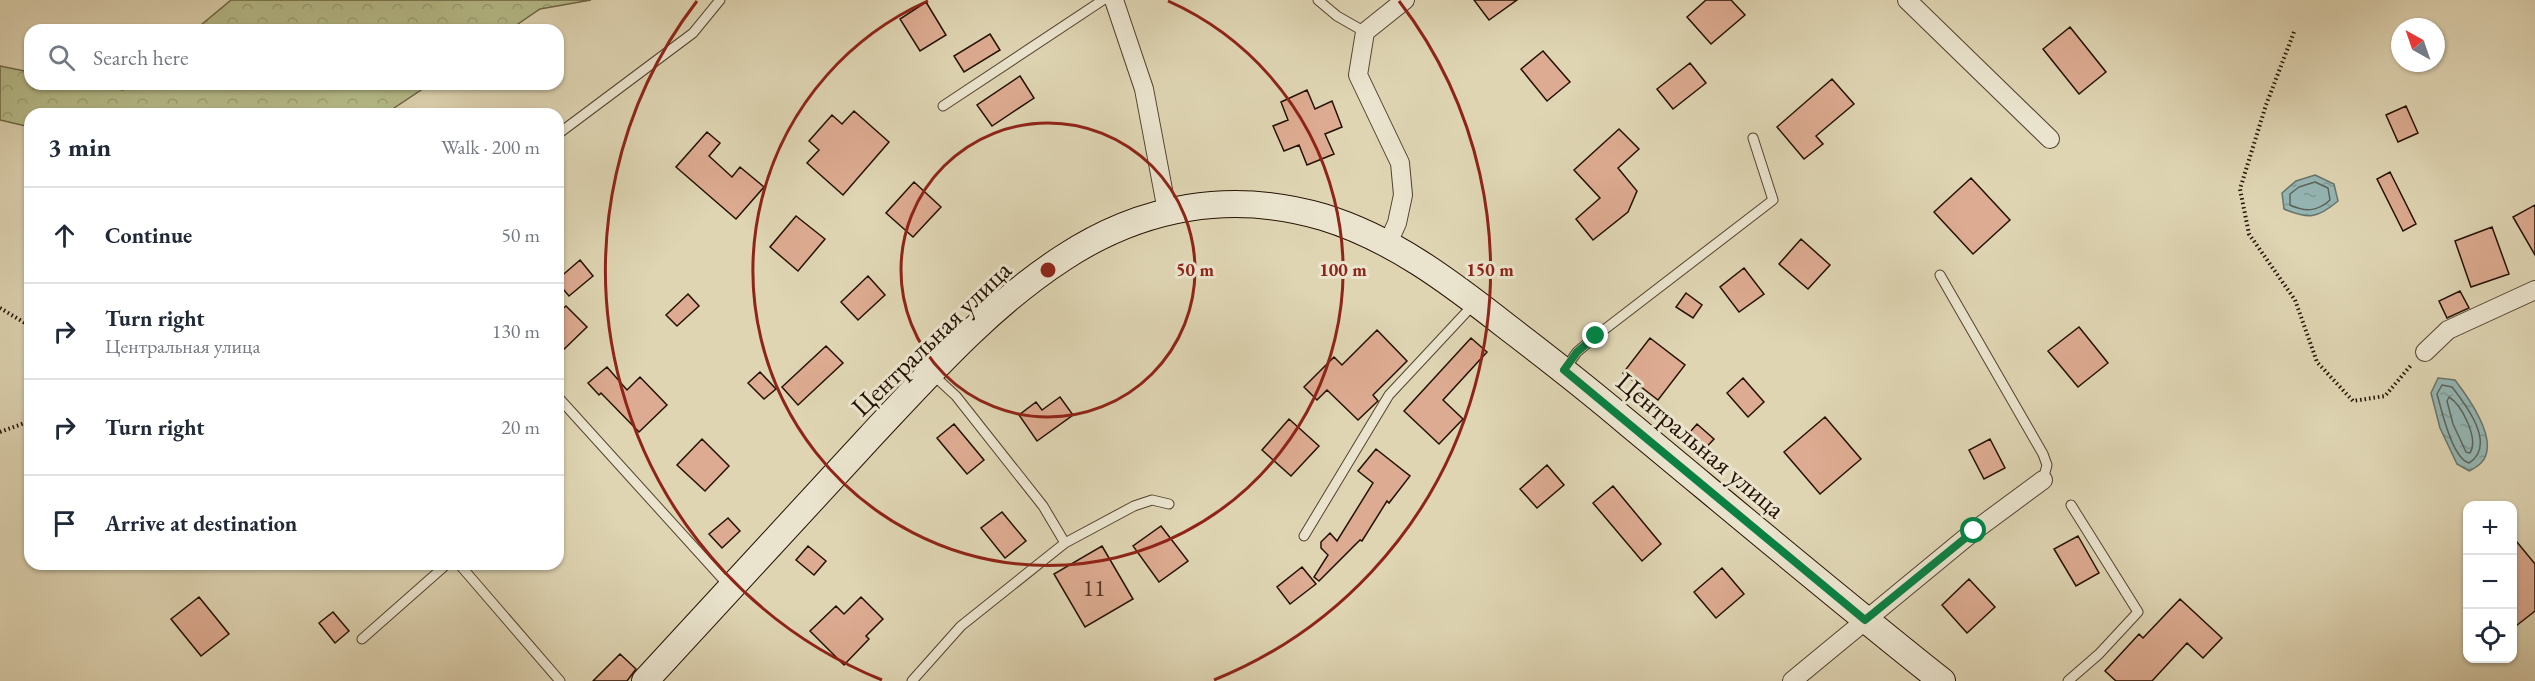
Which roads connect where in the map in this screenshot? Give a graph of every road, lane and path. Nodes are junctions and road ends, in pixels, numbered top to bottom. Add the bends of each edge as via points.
1 (720, 0) edge
2 (1103, 0) edge
3 (1114, 0) edge
4 (1318, 0) edge
5 (1405, 0) edge
6 (1907, 0) edge
7 (1365, 32) junction
8 (2294, 32) dead end
9 (943, 106) dead end
10 (564, 130) edge
11 (1754, 138) dead end
12 (2050, 139) dead end
13 (1167, 211) junction
14 (1388, 243) junction
15 (1940, 276) dead end
16 (2535, 290) edge
17 (1476, 302) junction
18 (0, 308) edge
19 (24, 322) edge
20 (2425, 352) joint
21 (1564, 370) junction
22 (930, 373) junction
23 (564, 404) edge
24 (24, 423) edge
25 (0, 432) edge
26 (2043, 480) joint
27 (1169, 504) dead end
28 (2071, 505) dead end
29 (1304, 536) dead end
30 (1065, 543) junction
31 (440, 570) edge
32 (464, 570) edge
33 (730, 587) junction
34 (1865, 620) junction
35 (362, 639) dead end
36 (560, 681) edge
37 (645, 681) edge
38 (912, 681) edge
39 (1792, 681) edge
40 (1941, 681) edge
41 (2068, 681) edge

1 - 10 lane via 693,33
2 - 9 lane
3 - 13 street via 1144,88
4 - 7 lane
5 - 7 street
6 - 12 street
7 - 14 street via 1358,75 1400,164 1403,195
8 - 20 path via 2265,105 2240,189 2249,234 2295,300 2317,362 2354,401 2385,396
11 - 21 lane via 1773,200 1596,336
13 - 14 street, Центральная улица via 1216,204 1272,206 1324,218
13 - 22 street, Центральная улица via 1105,234 1061,259 1004,303
14 - 17 street, Центральная улица
15 - 26 lane via 2043,454 2047,465
16 - 20 street via 2448,330
17 - 21 street, Центральная улица
17 - 29 lane via 1389,395
18 - 19 path
21 - 34 street, Центральная улица
22 - 30 lane via 956,396 1043,506
22 - 33 street, Центральная улица
23 - 33 lane
24 - 25 path
26 - 34 street
27 - 30 lane via 1152,500 1134,506
28 - 41 lane via 2138,612
30 - 38 lane via 961,626
31 - 35 lane
32 - 36 lane
33 - 37 street, Центральная улица
34 - 39 street
34 - 40 street, Центральная улица

